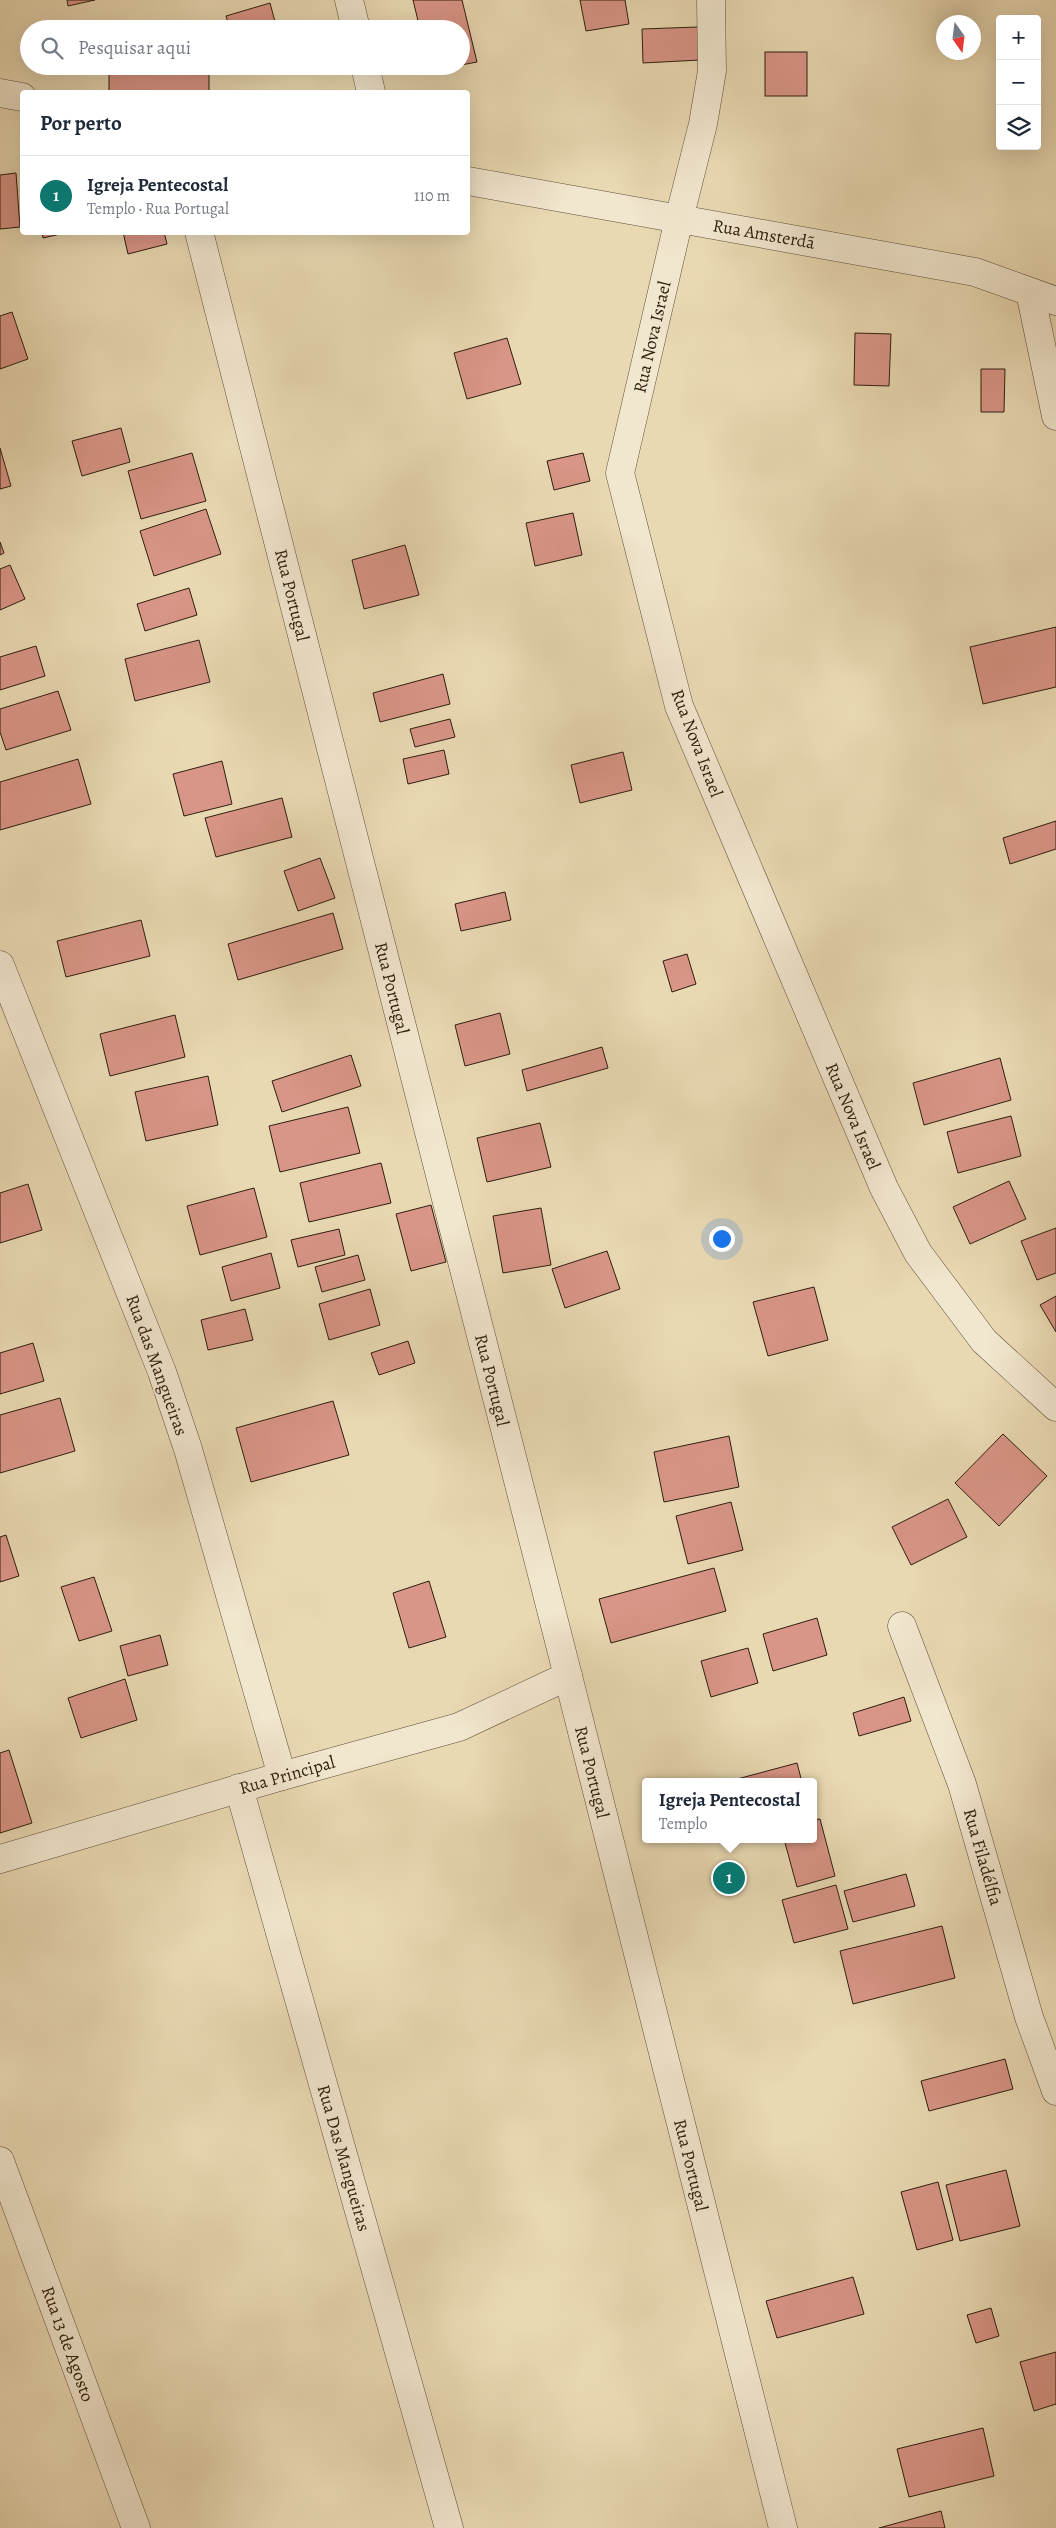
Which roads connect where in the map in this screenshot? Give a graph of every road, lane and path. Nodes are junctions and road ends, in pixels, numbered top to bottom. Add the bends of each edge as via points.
1 (349, 0) edge
2 (711, 0) edge
3 (354, 20) edge
4 (367, 75) edge
5 (371, 90) edge
6 (470, 181) edge
7 (679, 219) junction
8 (200, 235) edge
9 (1030, 292) junction
10 (1056, 301) edge
11 (1056, 416) edge
12 (0, 965) edge
13 (1056, 1407) edge
14 (902, 1626) dead end
15 (568, 1676) junction
16 (282, 1776) junction
17 (239, 1788) junction
18 (0, 1859) edge
19 (1056, 2091) edge
20 (0, 2161) edge
21 (136, 2528) edge
22 (449, 2528) edge
23 (783, 2528) edge

1 - 3 street
2 - 7 street, Rua Nova Israel via 712,71 703,124
4 - 5 street
6 - 7 street, Rua Amsterdã
7 - 9 street, Rua Amsterdã via 975,272
7 - 13 street, Rua Nova Israel via 620,473 679,706 884,1188 918,1253 984,1341
8 - 15 street, Rua Portugal
9 - 10 street, Rua Amsterdã
9 - 11 street
12 - 16 street, Rua das Mangueiras via 162,1372 188,1449
14 - 19 street, Rua Filadélfia via 962,1784 1029,2017
15 - 16 street, Rua Principal via 460,1726
15 - 23 street, Rua Portugal
16 - 17 street, Rua Principal
17 - 18 street, Rua Principal
17 - 22 street, Rua Das Mangueiras
20 - 21 street, Rua 13 de Agosto

